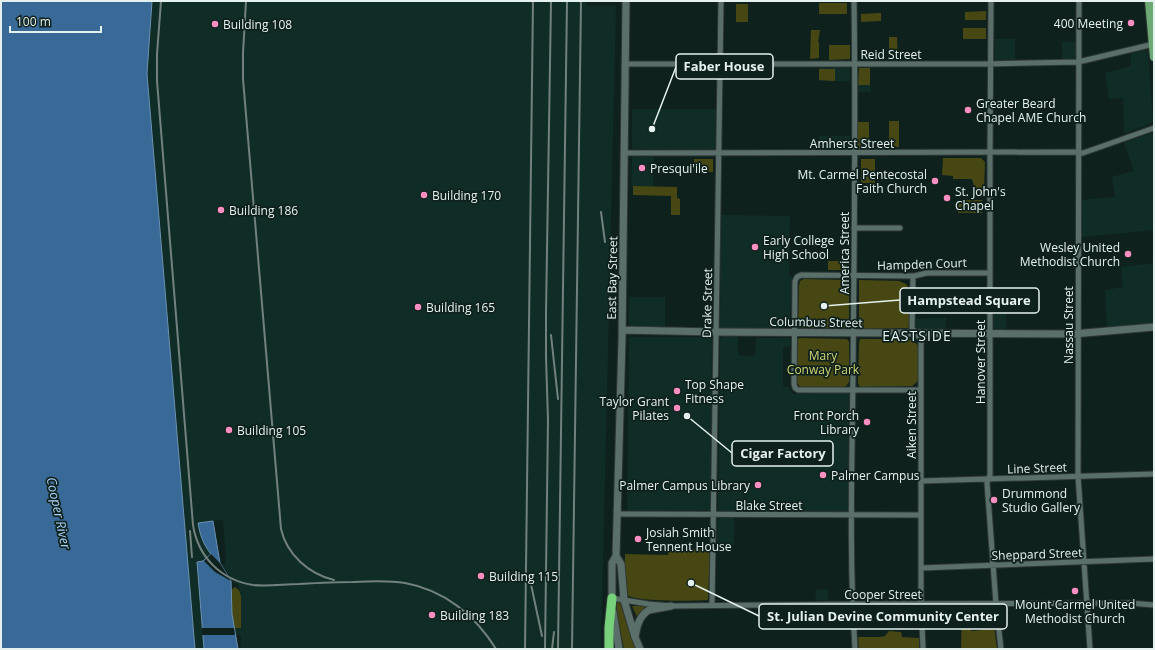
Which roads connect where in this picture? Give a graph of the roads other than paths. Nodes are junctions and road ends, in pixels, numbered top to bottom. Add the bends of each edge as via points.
1 (626, 1) edge
2 (721, 1) edge
3 (854, 1) edge
4 (991, 1) edge
5 (1079, 1) edge
6 (1149, 1) edge
7 (1153, 44) edge
8 (1154, 57) edge
9 (1078, 62) junction
10 (626, 64) junction
11 (720, 64) junction
12 (854, 64) junction
13 (991, 64) junction
14 (1154, 128) edge
15 (624, 153) junction
16 (719, 153) junction
17 (854, 153) junction
18 (990, 153) junction
19 (1079, 153) junction
20 (854, 228) junction
21 (900, 228) dead end
22 (990, 273) junction
23 (854, 276) junction
24 (913, 276) junction
25 (1154, 327) edge
26 (622, 330) junction
27 (716, 332) junction
28 (794, 332) junction
29 (853, 333) junction
30 (916, 334) junction
31 (990, 334) junction
32 (1078, 334) junction
33 (853, 390) junction
34 (921, 390) junction
35 (1154, 474) edge
36 (1078, 476) junction
37 (988, 480) junction
38 (921, 481) junction
39 (617, 514) junction
40 (714, 514) junction
41 (852, 515) junction
42 (921, 515) junction
43 (616, 556) junction
44 (1154, 559) edge
45 (1084, 562) junction
46 (993, 566) junction
47 (921, 568) junction
48 (612, 598) junction
49 (624, 600) junction
50 (1087, 603) junction
51 (852, 604) junction
52 (921, 604) junction
53 (996, 604) junction
54 (1154, 605) edge
55 (671, 606) junction
56 (712, 606) junction
57 (635, 637) junction
58 (609, 649) edge
59 (619, 649) edge
60 (640, 649) edge
61 (855, 649) edge
62 (924, 649) edge
63 (1001, 649) edge
64 (1090, 649) edge

1 - 10 main road, East Bay Street
2 - 11 street, Drake Street
3 - 12 street, America Street
4 - 13 street, Hanover Street
5 - 9 street, Nassau Street
6 - 7 main road
7 - 8 main road
7 - 9 street, Reid Street
9 - 13 street, Reid Street
9 - 19 street, Nassau Street
10 - 11 street, Reid Street
10 - 15 main road, East Bay Street
11 - 12 street, Reid Street
11 - 16 street, Drake Street
12 - 13 street, Reid Street
12 - 17 street, America Street
13 - 18 street, Hanover Street
14 - 19 street, Amherst Street
15 - 16 street, Amherst Street
15 - 26 main road, East Bay Street
16 - 17 street, Amherst Street
16 - 27 street, Drake Street
17 - 18 street, Amherst Street
17 - 20 street, America Street
18 - 19 street, Amherst Street
18 - 22 street, Hanover Street
19 - 32 street, Nassau Street
20 - 21 street
20 - 23 street, America Street
22 - 24 street, Hampden Court via 927,273
22 - 31 street, Hanover Street
23 - 24 street, Hampden Court
23 - 28 street, Hampden Court via 801,274 797,277
23 - 29 street, America Street
24 - 30 street, Aiken Street via 912,328
25 - 32 main road, Columbus Street
26 - 27 main road, Columbus Street
26 - 39 main road, East Bay Street
27 - 28 main road, Columbus Street
27 - 40 street, Drake Street
28 - 29 main road, Columbus Street
28 - 33 street via 794,388
29 - 30 main road, Columbus Street
29 - 33 street, America Street
30 - 31 main road, Columbus Street
30 - 34 street, Aiken Street via 921,340
31 - 32 main road, Columbus Street
31 - 37 street, Hanover Street
32 - 36 street, Nassau Street
33 - 34 street
33 - 41 street, America Street
34 - 38 street, Aiken Street
35 - 36 street, Line Street
36 - 37 street, Line Street
36 - 45 street, Nassau Street
37 - 38 street, Line Street
37 - 46 street, Hanover Street
38 - 42 street, Aiken Street
39 - 40 street, Blake Street
39 - 43 main road, East Bay Street
40 - 41 street, Blake Street
40 - 56 street, Drake Street
41 - 42 street, Blake Street
41 - 51 street, America Street
42 - 47 street, Aiken Street
43 - 48 main road via 612,563
43 - 49 main road via 621,564
44 - 45 street, Sheppard Street
45 - 46 street, Sheppard Street
45 - 50 street, Nassau Street
46 - 47 street, Sheppard Street
46 - 53 street, Hanover Street
47 - 52 street, Aiken Street
48 - 49 street, Cooper Street
48 - 58 highway
48 - 59 main road
49 - 55 street, Cooper Street
49 - 57 main road
50 - 53 street, Cooper Street
50 - 54 street, Cooper Street
50 - 64 street, Nassau Street
51 - 52 street, Cooper Street
51 - 56 street, Cooper Street
51 - 61 street, America Street
52 - 53 street, Cooper Street
52 - 62 street, Aiken Street
53 - 63 street, Hanover Street
55 - 56 street, Cooper Street
55 - 57 main road via 646,612 640,619
57 - 60 main road

